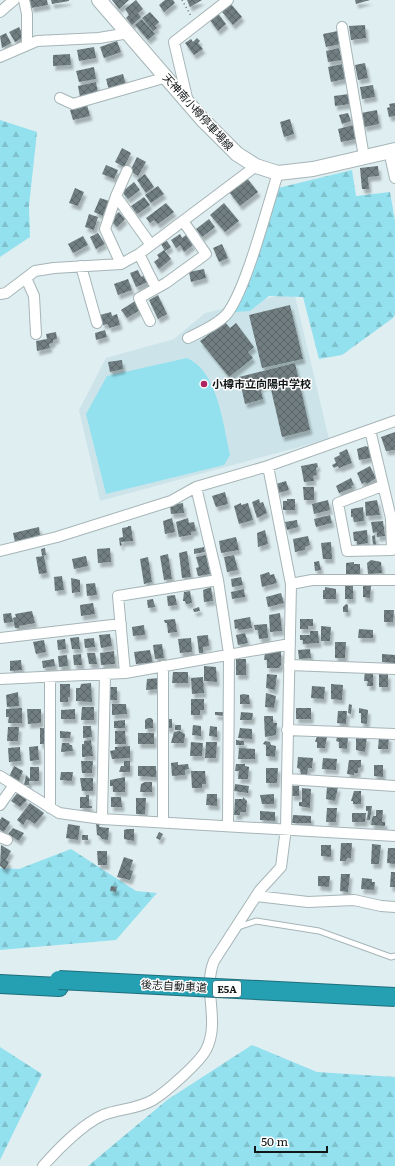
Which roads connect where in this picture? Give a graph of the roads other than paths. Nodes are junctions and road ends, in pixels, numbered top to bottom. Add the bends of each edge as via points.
1 (14, 0) edge
2 (24, 0) edge
3 (99, 0) edge
4 (228, 0) edge
5 (0, 12) edge
6 (342, 27) dead end
7 (129, 33) junction
8 (27, 45) junction
9 (0, 57) edge
10 (167, 77) junction
11 (60, 98) dead end
12 (188, 102) junction
13 (392, 151) edge
14 (364, 157) junction
15 (256, 166) junction
16 (127, 171) dead end
17 (278, 173) junction
18 (395, 178) edge
19 (116, 196) junction
20 (183, 221) junction
21 (151, 245) junction
22 (139, 254) junction
23 (120, 264) junction
24 (81, 266) junction
25 (26, 278) junction
26 (156, 288) junction
27 (0, 294) edge
28 (150, 321) dead end
29 (97, 323) dead end
30 (36, 334) dead end
31 (188, 338) dead end
32 (395, 421) edge
33 (370, 430) junction
34 (268, 466) junction
35 (382, 486) junction
36 (196, 487) junction
37 (0, 551) edge
38 (218, 580) junction
39 (395, 580) edge
40 (291, 584) junction
41 (121, 624) junction
42 (0, 638) edge
43 (290, 644) junction
44 (229, 654) junction
45 (289, 665) junction
46 (163, 666) junction
47 (395, 668) edge
48 (125, 673) junction
49 (105, 675) junction
50 (50, 677) junction
51 (0, 679) edge
52 (287, 730) junction
53 (395, 734) edge
54 (0, 776) edge
55 (287, 779) junction
56 (14, 785) junction
57 (395, 786) edge
58 (0, 806) edge
59 (50, 808) junction
60 (102, 819) junction
61 (163, 822) junction
62 (228, 825) junction
63 (286, 828) junction
64 (395, 836) edge
65 (256, 896) junction
66 (395, 907) edge
67 (235, 928) junction
68 (395, 956) edge
69 (0, 977) edge
70 (0, 984) edge
71 (59, 984) junction
72 (395, 997) edge
73 (395, 1003) edge
74 (43, 1166) edge

1 - 5 street
2 - 8 street via 27,14
3 - 7 main road, 天神南小樽停車場線
4 - 12 street via 174,42
6 - 14 street
7 - 8 street via 99,38 37,41
7 - 10 main road, 天神南小樽停車場線
8 - 9 street
10 - 11 street via 73,104
10 - 12 main road, 天神南小樽停車場線
12 - 15 main road, 天神南小樽停車場線 via 237,154
13 - 14 main road, 天神南小樽停車場線
13 - 18 street
14 - 17 main road, 天神南小樽停車場線 via 313,169
15 - 17 main road, 天神南小樽停車場線
15 - 20 street
16 - 19 street
17 - 31 street via 237,295 225,316
19 - 21 street
19 - 23 street via 105,229
20 - 21 street
20 - 26 street via 206,254
21 - 22 street
22 - 23 street
22 - 26 street
23 - 24 street
24 - 25 street via 35,271
24 - 29 street
25 - 27 street via 6,293
25 - 30 street via 34,296
26 - 28 street via 139,298
32 - 33 street
33 - 34 street
33 - 35 street
34 - 36 street
34 - 40 street
35 - 35 street via 391,518 392,550 347,551 338,503
36 - 37 street via 171,502 57,537
36 - 38 street
38 - 41 street via 118,596
38 - 44 street
39 - 40 street via 312,580
40 - 43 street
41 - 42 street
41 - 48 street
43 - 44 street
43 - 45 street
44 - 46 street
44 - 62 street
45 - 47 street
45 - 52 street
46 - 48 street
46 - 61 street
48 - 49 street
49 - 50 street
49 - 60 street
50 - 51 street
50 - 59 street
52 - 53 street
52 - 55 street
54 - 56 street
55 - 57 street
55 - 63 street
56 - 58 street
56 - 59 street
59 - 60 street via 59,813
60 - 61 street
61 - 62 street
62 - 63 street
63 - 64 street
63 - 65 street via 281,867
65 - 66 street via 308,902 354,900
65 - 67 street
67 - 68 lane via 256,921 319,931 391,957
67 - 74 street via 209,973 212,1036 205,1051 189,1070 152,1100 103,1116 61,1146
69 - 71 highway, 後志自動車道 / E5A
70 - 71 highway, 後志自動車道 / E5A
71 - 72 highway, 後志自動車道 / E5A, bridge
71 - 73 highway, 後志自動車道 / E5A

